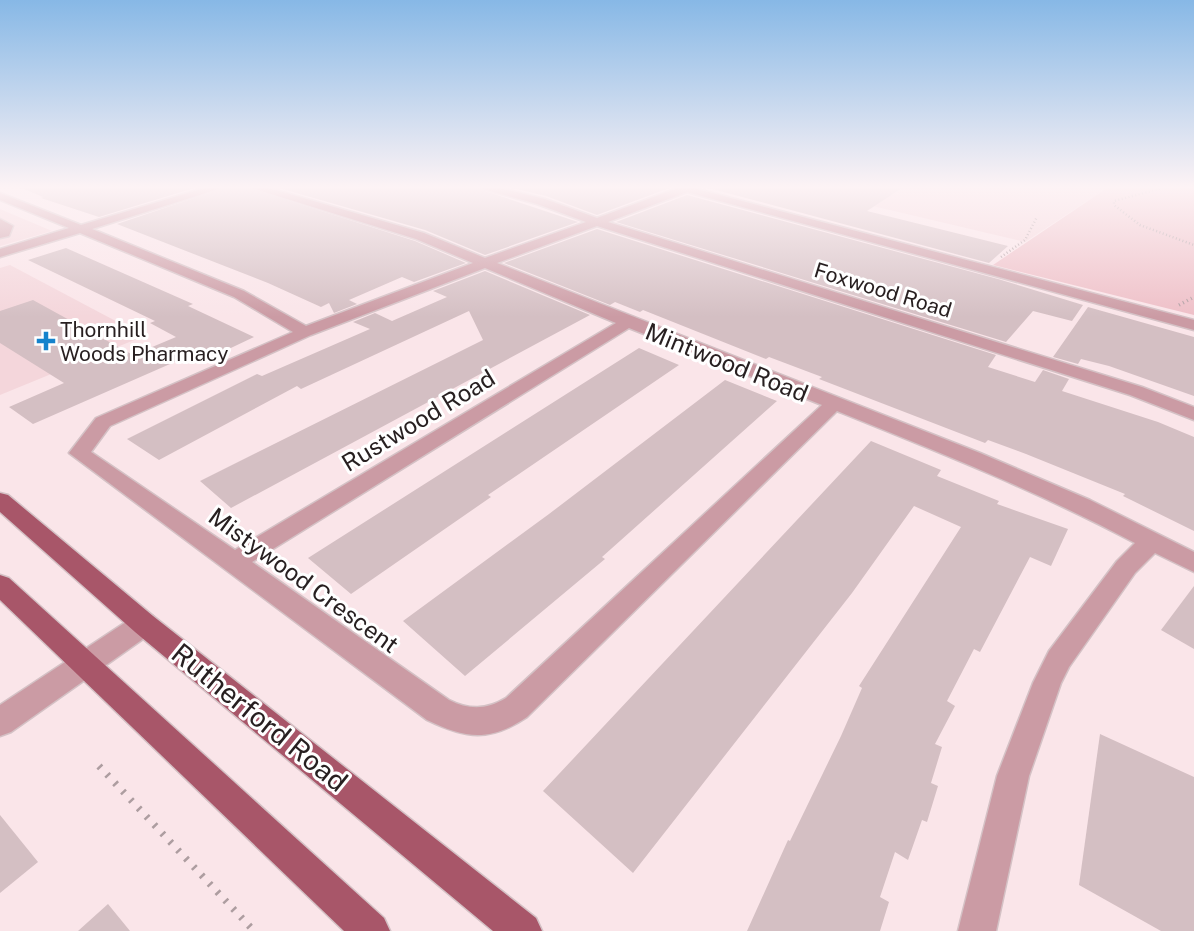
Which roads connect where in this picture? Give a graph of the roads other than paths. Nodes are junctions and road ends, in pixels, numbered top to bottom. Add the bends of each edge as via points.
1 (79, 229) edge
2 (81, 229) edge
3 (398, 229) edge
4 (576, 229) edge
5 (621, 229) edge
6 (842, 229) edge
7 (0, 253) edge
8 (484, 262) junction
9 (628, 323) junction
10 (1194, 325) edge
11 (305, 332) junction
12 (834, 404) junction
13 (1194, 414) edge
14 (0, 500) edge
15 (1151, 542) junction
16 (234, 562) junction
17 (1194, 563) edge
18 (0, 585) edge
19 (144, 624) junction
20 (83, 665) junction
21 (0, 722) edge
22 (371, 931) edge
23 (523, 931) edge
24 (977, 931) edge

1 - 7 street
2 - 11 street via 239,294
3 - 8 street, Mintwood Road
4 - 8 street, Mistywood Crescent
5 - 13 street, Foxwood Road via 1136,391
6 - 10 street
8 - 9 street, Mintwood Road
8 - 11 street, Mistywood Crescent
9 - 12 street, Mintwood Road
9 - 16 street, Rustwood Road
11 - 16 street, Mistywood Crescent via 103,422 79,453
12 - 15 street, Mintwood Road via 1082,505
12 - 16 street, Mistywood Crescent via 528,699 512,713 487,722 461,722 438,710
14 - 19 main road, Rutherford Road
15 - 17 street, Mintwood Road
15 - 24 street via 1119,577 1059,659 1047,683 1013,776
18 - 20 main road
19 - 20 street
19 - 23 main road, Rutherford Road
20 - 21 street
20 - 22 main road

